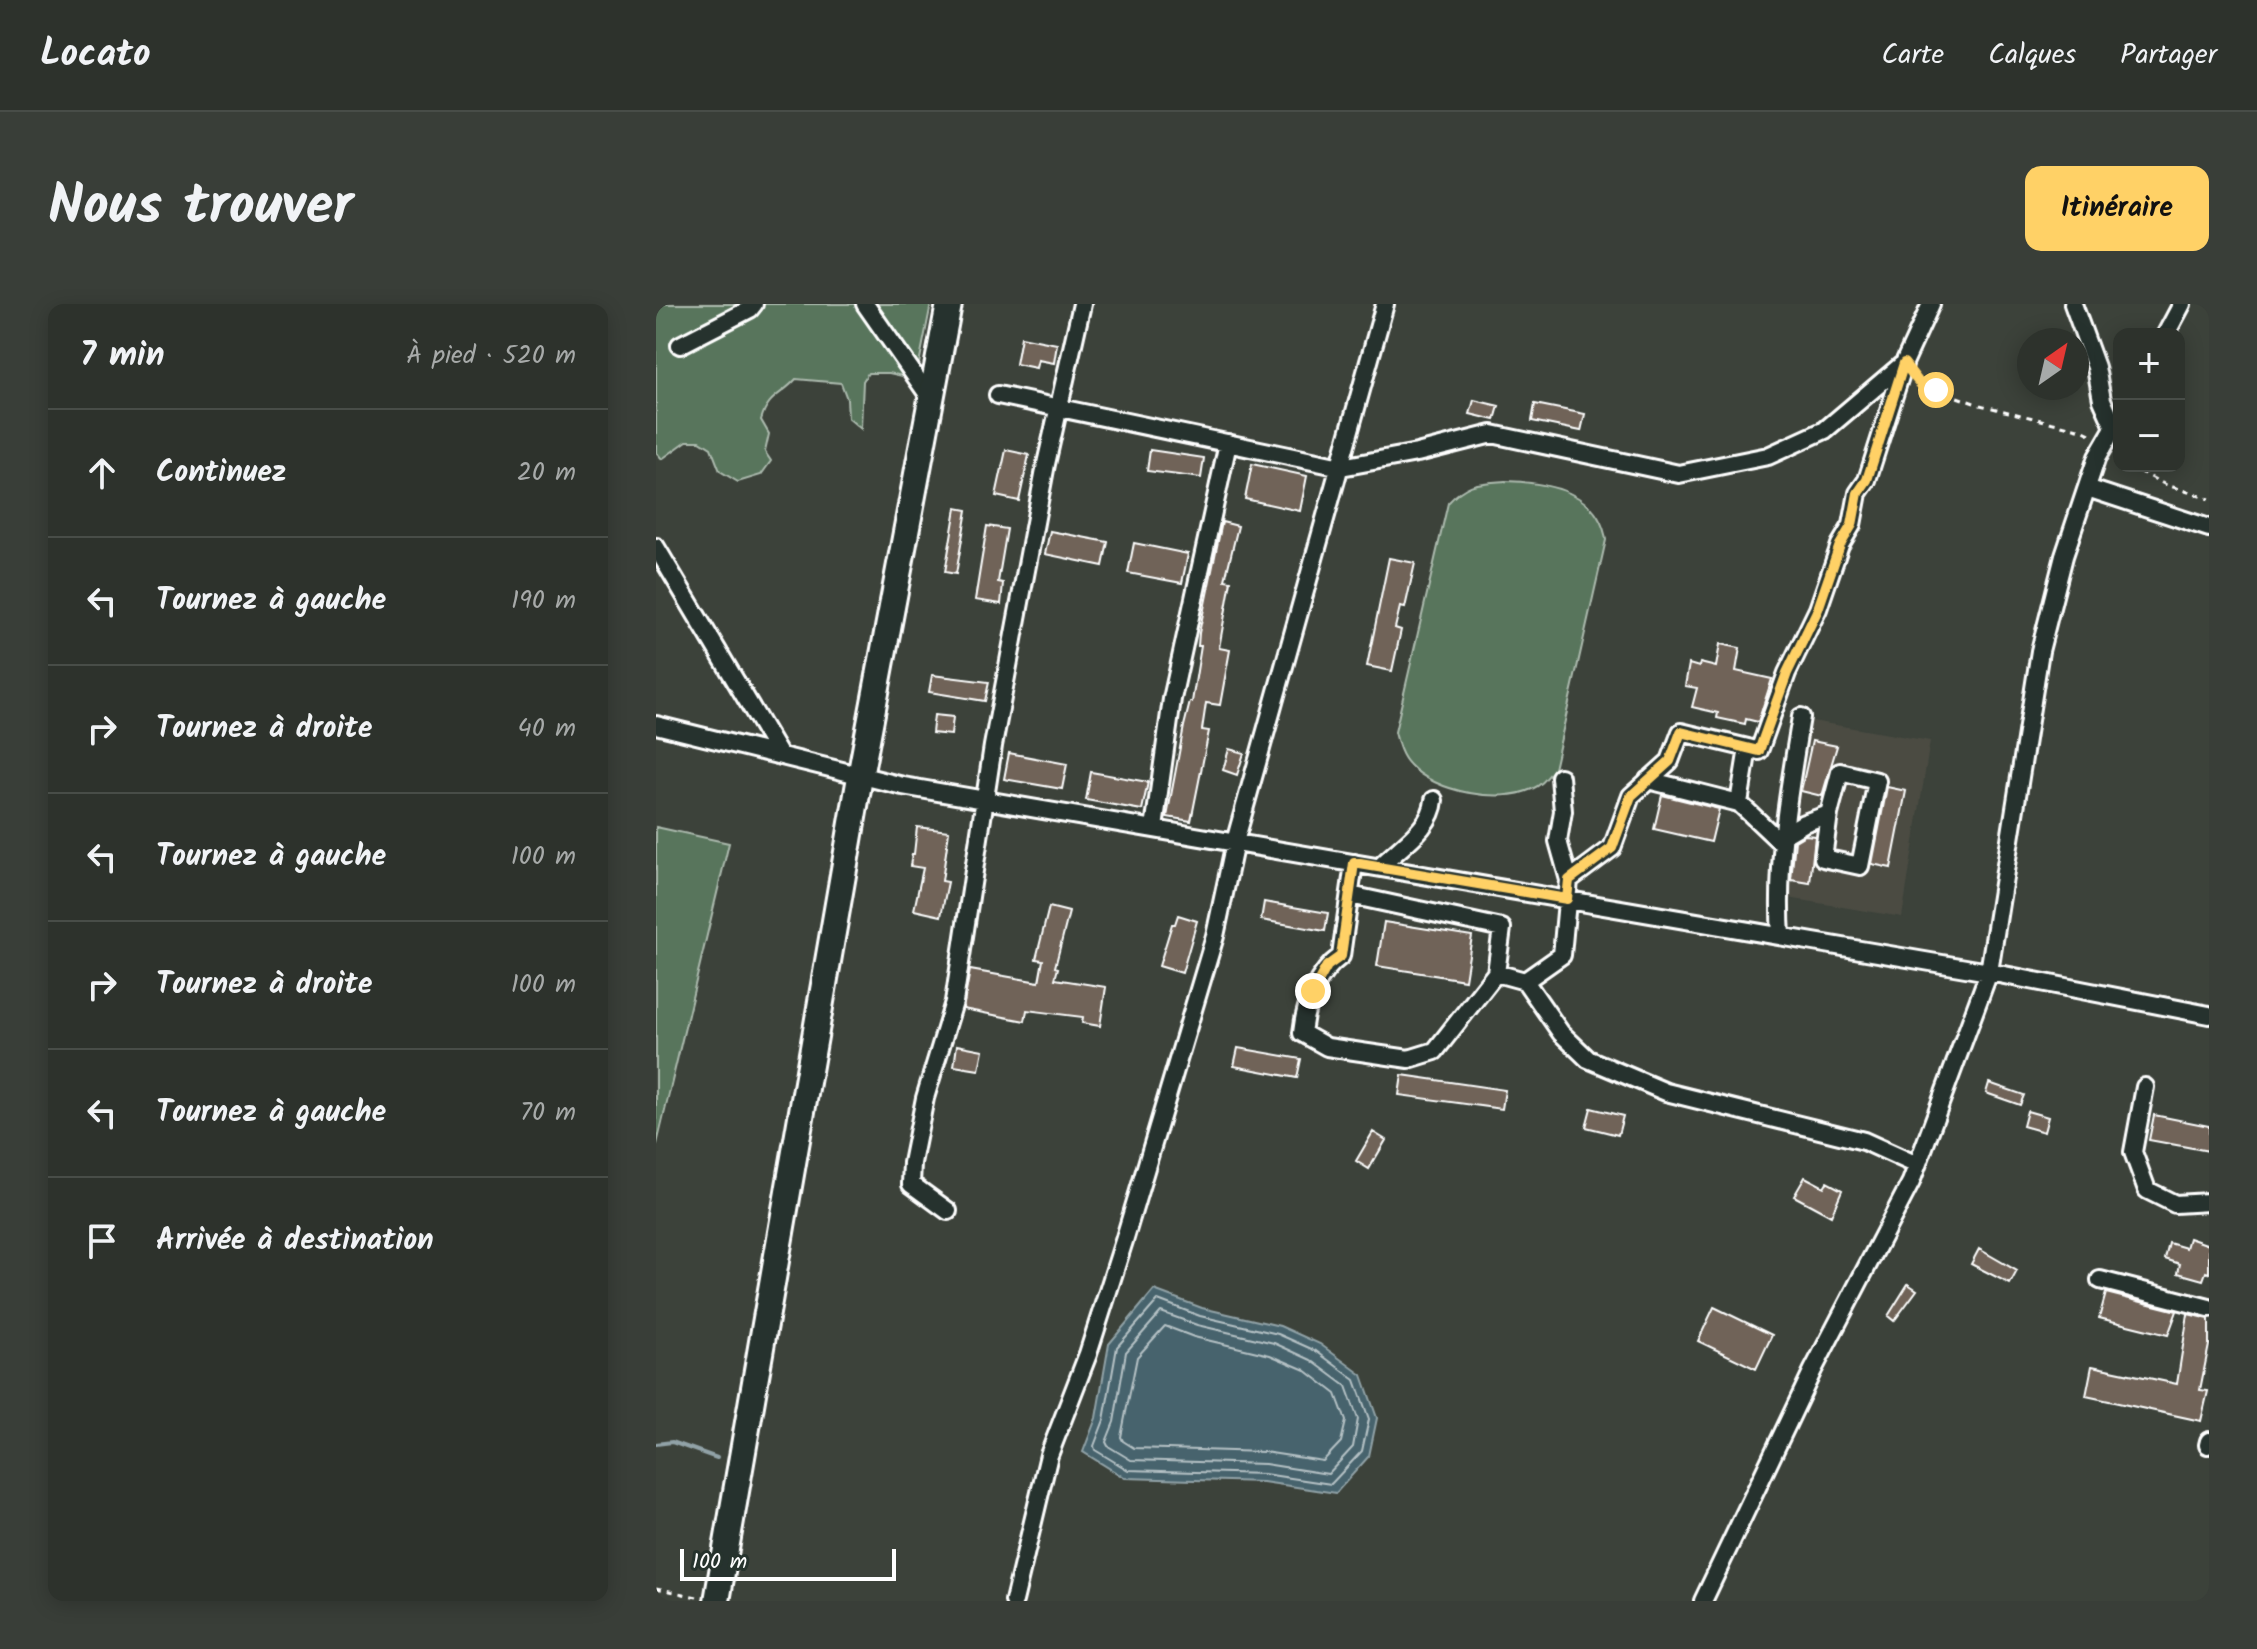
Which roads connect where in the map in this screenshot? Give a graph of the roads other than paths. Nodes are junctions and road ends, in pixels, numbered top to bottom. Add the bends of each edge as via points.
1 (754, 304) edge
2 (865, 304) edge
3 (949, 304) edge
4 (1082, 304) edge
5 (1385, 304) edge
6 (1931, 304) edge
7 (2073, 304) edge
8 (2182, 304) edge
9 (2169, 328) edge
10 (680, 345) dead end
11 (1904, 363) junction
12 (998, 395) dead end
13 (931, 399) junction
14 (1060, 407) junction
15 (2113, 429) edge
16 (1228, 443) junction
17 (1341, 467) junction
18 (2087, 488) junction
19 (2209, 528) edge
20 (656, 547) edge
21 (1801, 717) dead end
22 (656, 725) edge
23 (1748, 748) junction
24 (779, 754) junction
25 (860, 777) junction
26 (1560, 777) dead end
27 (1648, 780) junction
28 (985, 799) junction
29 (1434, 800) dead end
30 (1739, 803) junction
31 (1829, 814) junction
32 (1154, 828) junction
33 (1785, 834) junction
34 (1235, 842) junction
35 (1354, 863) junction
36 (1380, 867) junction
37 (1569, 880) junction
38 (1350, 895) junction
39 (1567, 899) junction
40 (1781, 936) junction
41 (1989, 972) junction
42 (1496, 973) junction
43 (1525, 981) junction
44 (2209, 1015) edge
45 (2145, 1087) dead end
46 (1917, 1165) junction
47 (2209, 1202) edge
48 (948, 1211) dead end
49 (2100, 1280) dead end
50 (2209, 1308) edge
51 (717, 1601) edge
52 (1014, 1601) edge
53 (1703, 1601) edge

1 - 10 street
2 - 13 street
3 - 13 highway
4 - 14 street
5 - 17 street
6 - 11 street
7 - 15 street
8 - 9 street
11 - 17 street via 1825,430 1768,456 1679,474 1492,434
11 - 23 street via 1867,480 1858,493 1852,525 1818,609 1787,673 1759,751
12 - 14 street
13 - 25 highway
14 - 16 street
14 - 28 street
15 - 18 street
16 - 17 street
16 - 32 street via 1172,699
17 - 34 street
18 - 19 street
18 - 41 street via 2040,651
20 - 24 street
21 - 33 street
22 - 24 street
23 - 27 street via 1681,732 1670,761
23 - 30 street
24 - 25 street
25 - 28 street
25 - 51 highway
26 - 37 street via 1563,811 1558,841
27 - 30 street
27 - 37 street via 1631,796 1612,848
28 - 32 street
28 - 48 street via 954,1002 912,1163 911,1184
29 - 36 street via 1424,827
30 - 33 street via 1777,839
31 - 31 street via 1840,772 1877,781 1860,866 1823,858
31 - 33 street
32 - 34 street
33 - 40 street
34 - 35 street
34 - 52 street via 1215,936 1115,1270 1049,1455
35 - 36 street
35 - 38 street
36 - 39 street
37 - 39 street
38 - 42 street via 1502,928
38 - 42 street via 1341,956 1327,966 1303,1021 1302,1033 1327,1047 1409,1059 1435,1051
39 - 40 street
39 - 43 street via 1562,955
40 - 41 street
41 - 44 street
41 - 46 street
42 - 43 street
43 - 46 street via 1561,1033 1588,1059 1666,1092 1864,1141
45 - 47 street via 2133,1152 2147,1190 2175,1204
46 - 53 street
49 - 50 street

